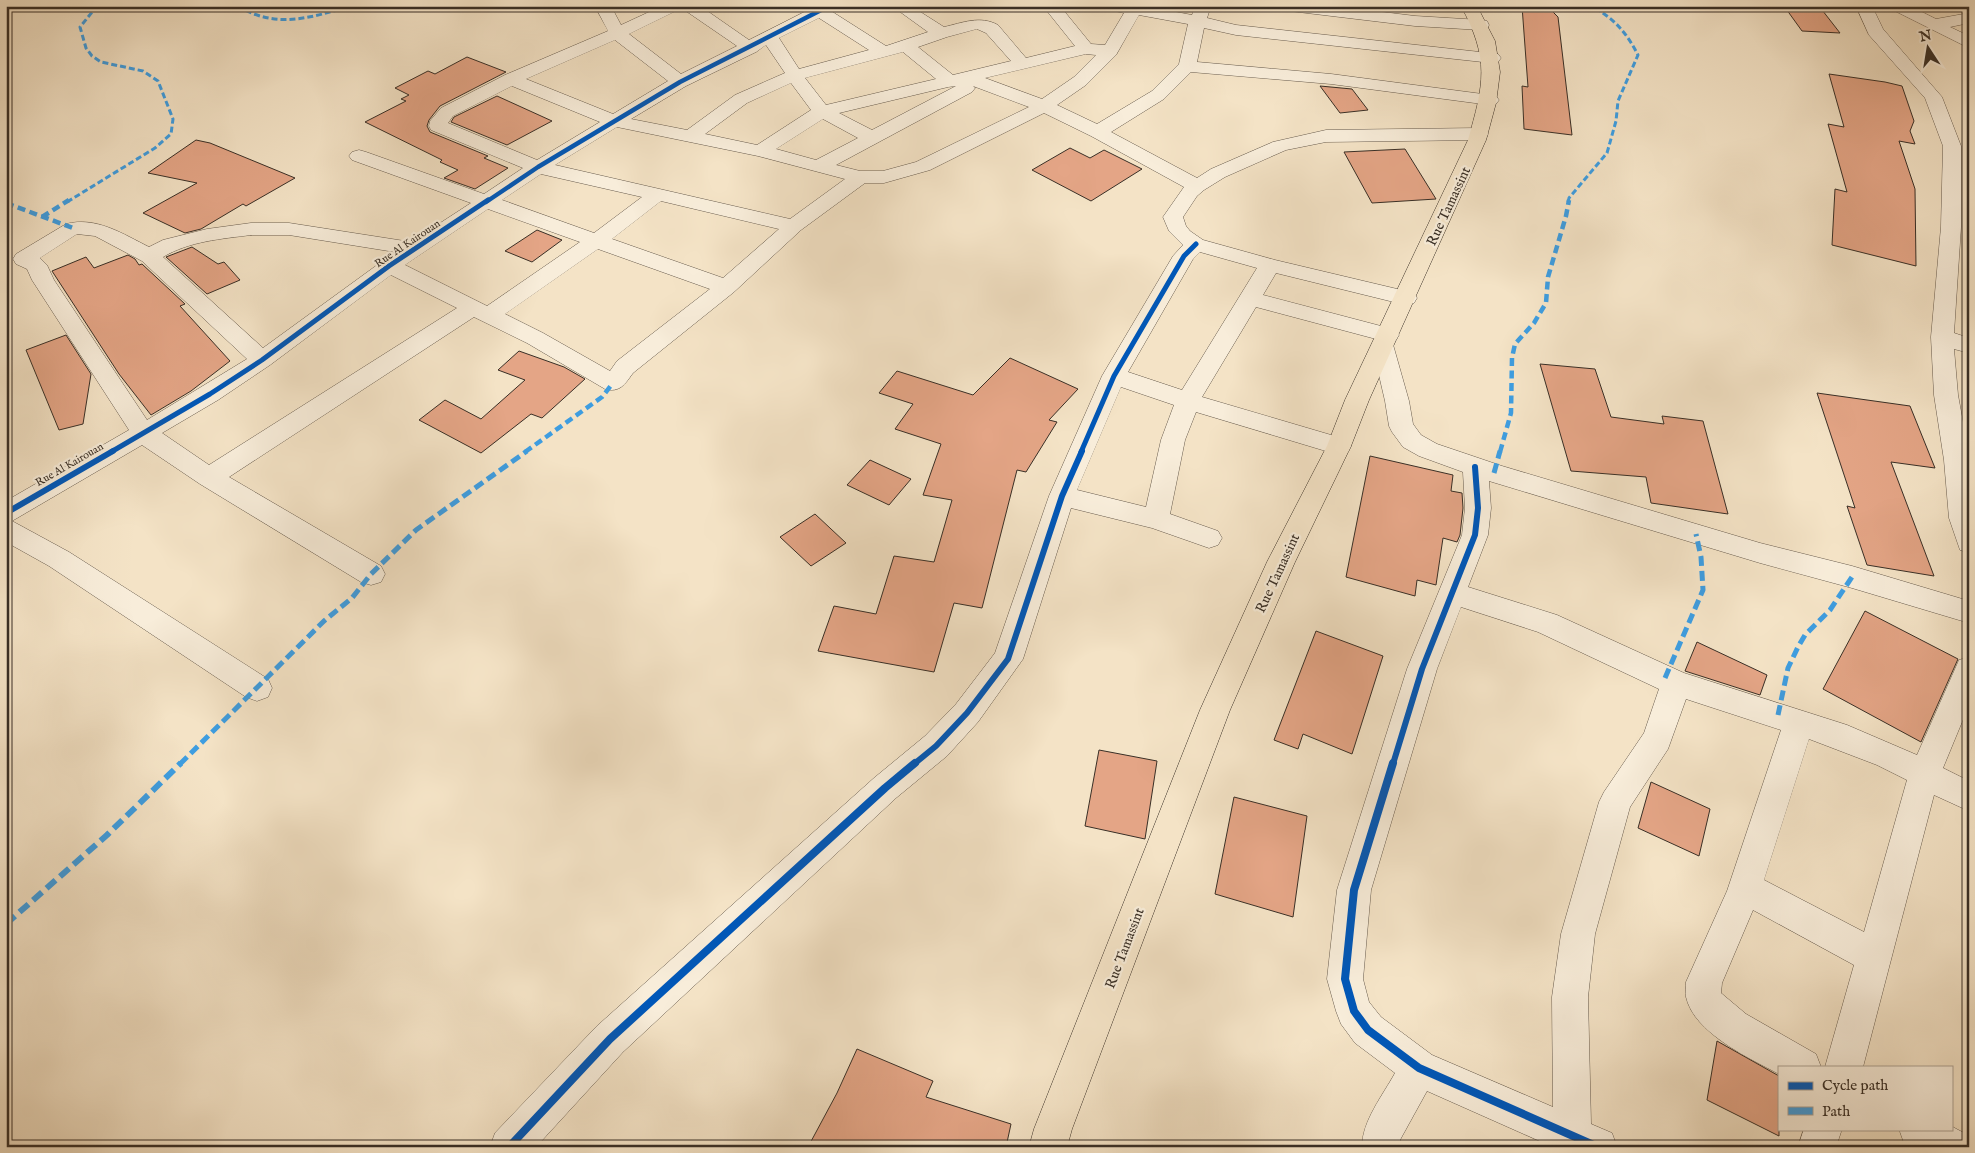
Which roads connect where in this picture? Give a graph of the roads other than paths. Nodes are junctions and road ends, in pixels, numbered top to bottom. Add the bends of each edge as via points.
1 (603, 6) edge
2 (676, 6) edge
3 (689, 6) edge
4 (788, 6) edge
5 (900, 6) edge
6 (1112, 6) edge
7 (1290, 6) edge
8 (1469, 6) edge
9 (1864, 6) edge
10 (1897, 6) edge
11 (1052, 7) edge
12 (1135, 8) edge
13 (819, 11) edge
14 (1200, 14) edge
15 (1969, 18) edge
16 (1481, 25) junction
17 (1933, 25) junction
18 (617, 33) junction
19 (941, 33) junction
20 (770, 38) junction
21 (1969, 43) edge
22 (906, 46) junction
23 (750, 48) junction
24 (1086, 49) junction
25 (883, 52) junction
26 (1110, 52) junction
27 (1492, 58) junction
28 (1023, 65) junction
29 (1187, 66) junction
30 (796, 75) junction
31 (511, 79) junction
32 (974, 80) junction
33 (950, 82) junction
34 (711, 86) junction
35 (1490, 100) junction
36 (1044, 106) junction
37 (822, 111) junction
38 (613, 121) junction
39 (1098, 132) junction
40 (1479, 134) junction
41 (691, 136) junction
42 (872, 138) junction
43 (760, 151) junction
44 (359, 156) dead end
45 (819, 166) junction
46 (538, 167) junction
47 (860, 177) junction
48 (1197, 186) junction
49 (658, 194) junction
50 (485, 203) junction
51 (794, 226) junction
52 (597, 240) junction
53 (1196, 244) junction
54 (414, 249) junction
55 (149, 256) junction
56 (15, 263) edge
57 (1270, 265) junction
58 (389, 266) junction
59 (726, 287) junction
60 (1250, 298) junction
61 (1406, 298) junction
62 (482, 311) junction
63 (1942, 337) junction
64 (1386, 340) junction
65 (1969, 346) edge
66 (262, 360) junction
67 (1114, 376) junction
68 (1946, 395) junction
69 (1188, 401) junction
70 (1969, 403) edge
71 (143, 432) junction
72 (1339, 446) junction
73 (1963, 462) edge
74 (1475, 467) junction
75 (209, 477) junction
76 (1062, 496) junction
77 (6, 513) edge
78 (1156, 519) junction
79 (1965, 519) edge
80 (6, 528) edge
81 (1209, 538) dead end
82 (1969, 543) edge
83 (371, 574) dead end
84 (1452, 593) junction
85 (1969, 612) edge
86 (1969, 669) edge
87 (1676, 683) junction
88 (257, 688) dead end
89 (1799, 722) junction
90 (1924, 775) junction
91 (1969, 797) edge
92 (1745, 888) junction
93 (1875, 957) junction
94 (1801, 1066) edge
95 (1844, 1066) edge
96 (1419, 1068) junction
97 (1823, 1130) edge
98 (1920, 1130) edge
99 (1585, 1141) edge
100 (509, 1147) edge
101 (1048, 1147) edge
102 (1381, 1147) edge
103 (1817, 1147) edge
104 (1950, 1147) edge

1 - 18 street
2 - 18 street
3 - 23 street
4 - 13 street
5 - 19 street
6 - 12 street
7 - 16 street via 1415,21
8 - 16 main road, Rue Tamassint
9 - 63 street via 1875,31 1933,97 1952,146 1951,227
10 - 17 street
11 - 24 street
12 - 14 street via 1180,17
12 - 26 street
13 - 20 street, Rue Al Kairouan
13 - 25 street
14 - 27 street via 1236,30
14 - 29 street
15 - 17 street
16 - 27 main road, Rue Tamassint
17 - 21 street
18 - 31 street
18 - 34 street
19 - 22 street
19 - 28 street via 977,24 987,26
20 - 23 street, Rue Al Kairouan
20 - 30 street
22 - 25 street
22 - 33 street
23 - 34 street, Rue Al Kairouan
24 - 26 street
24 - 28 street
25 - 30 street
26 - 36 street via 1080,81
27 - 35 main road, Rue Tamassint
28 - 32 street
29 - 35 street
29 - 39 street via 1158,95
30 - 34 street
30 - 37 street
31 - 38 street
31 - 46 street via 447,112 438,126
32 - 33 street
32 - 36 street
32 - 42 street
33 - 37 street
34 - 38 street, Rue Al Kairouan
34 - 41 street
35 - 40 main road, Rue Tamassint
36 - 39 street
36 - 47 street via 923,166 884,177
37 - 42 street
37 - 43 street
38 - 41 street
38 - 46 street, Rue Al Kairouan
39 - 48 street
40 - 48 street via 1344,135 1301,141 1257,155
40 - 61 main road, Rue Tamassint
41 - 43 street
42 - 45 street
43 - 45 street
44 - 50 street
45 - 47 street
46 - 49 street
46 - 50 street, Rue Al Kairouan
47 - 51 street
48 - 53 street via 1189,192 1173,217 1179,231
49 - 51 street
49 - 52 street
50 - 52 street
50 - 54 street, Rue Al Kairouan
51 - 59 street
52 - 59 street
52 - 62 street
53 - 57 street
53 - 67 street via 1184,256
54 - 55 street via 289,229 251,229 170,244
54 - 58 street, Rue Al Kairouan
55 - 56 street via 100,230 73,228
55 - 66 street
56 - 71 street via 36,265
57 - 60 street
57 - 61 street
58 - 62 street
58 - 66 street, Rue Al Kairouan
59 - 62 street via 625,367 613,383
60 - 64 street
60 - 69 street
61 - 64 main road, Rue Tamassint
62 - 75 street
63 - 65 street
63 - 68 street
64 - 72 main road, Rue Tamassint
64 - 74 street via 1401,426 1412,441 1428,450
66 - 71 street, Rue Al Kairouan
67 - 69 street
67 - 76 street
68 - 70 street
68 - 73 street
69 - 72 street
69 - 78 street via 1173,440
71 - 75 street
71 - 77 street, Rue Al Kairouan
72 - 101 main road, Rue Tamassint via 1281,562 1214,710
73 - 79 street
74 - 84 street via 1478,508 1475,535
74 - 85 street
75 - 83 street
76 - 78 street
76 - 100 street via 1008,659 967,713 936,746 884,788 610,1039
78 - 81 street
79 - 82 street
80 - 88 street via 60,559
84 - 87 street via 1548,624
84 - 96 street via 1422,669 1354,890 1346,979 1354,1011 1368,1030
86 - 90 street
87 - 89 street
87 - 99 street via 1657,739 1615,802 1578,934 1570,998
89 - 90 street via 1888,755
89 - 92 street
90 - 91 street
90 - 93 street
92 - 93 street
92 - 94 street via 1704,982 1704,998 1735,1029
93 - 95 street
96 - 99 street
96 - 102 street via 1382,1137
97 - 103 street
98 - 104 street

